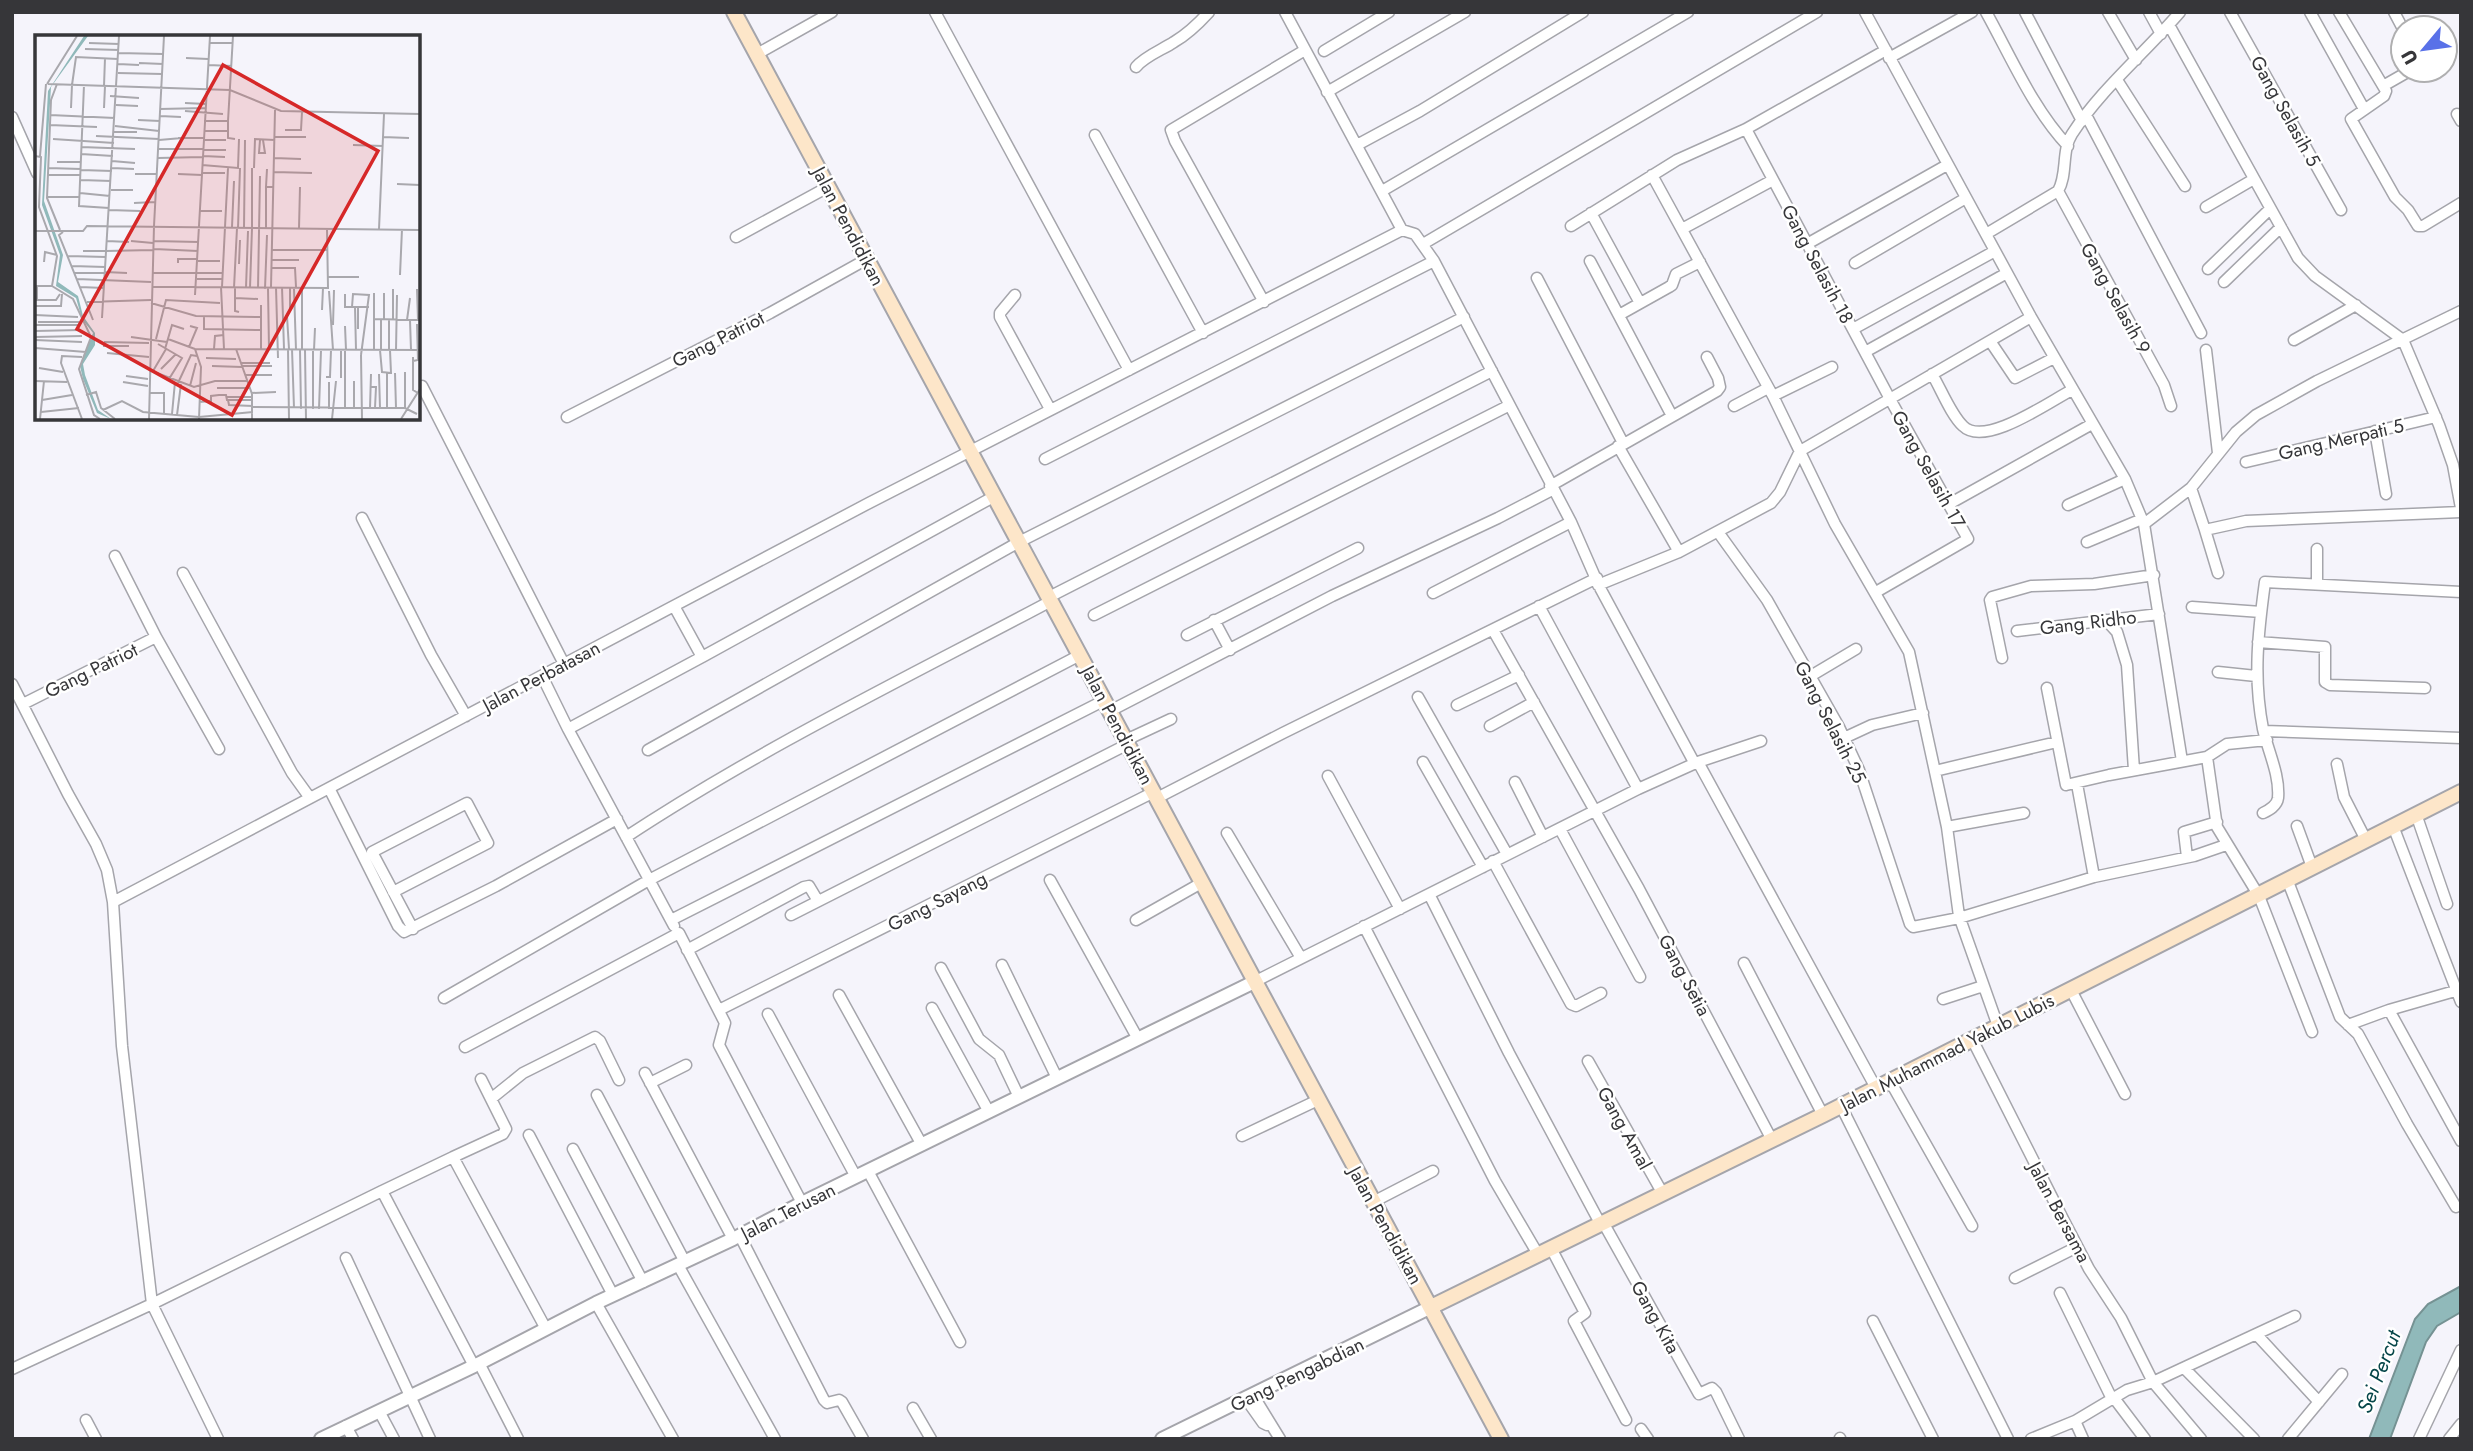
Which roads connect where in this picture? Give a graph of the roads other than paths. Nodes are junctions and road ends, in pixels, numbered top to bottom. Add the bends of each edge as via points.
1 (734, 12) edge
2 (832, 12) edge
3 (935, 12) edge
4 (1209, 12) edge
5 (1285, 12) edge
6 (1389, 12) edge
7 (1465, 12) edge
8 (1583, 12) edge
9 (1688, 12) edge
10 (1817, 12) edge
11 (1865, 12) edge
12 (1972, 12) edge
13 (1986, 12) edge
14 (2025, 12) edge
15 (2108, 12) edge
16 (2148, 12) edge
17 (2180, 12) edge
18 (2230, 12) edge
19 (2310, 12) edge
20 (2339, 12) edge
21 (2169, 25) junction
22 (2161, 34) junction
23 (1305, 50) junction
24 (1324, 51) dead end
25 (757, 54) junction
26 (1887, 54) junction
27 (2136, 60) junction
28 (1136, 67) dead end
29 (2117, 80) junction
30 (2389, 83) edge
31 (2383, 86) junction
32 (1327, 92) junction
33 (2364, 109) junction
34 (12, 117) edge
35 (2084, 118) junction
36 (1746, 129) junction
37 (1095, 135) dead end
38 (1357, 145) junction
39 (2068, 146) junction
40 (1947, 165) junction
41 (35, 169) edge
42 (1652, 175) junction
43 (1773, 180) junction
44 (2254, 180) junction
45 (2185, 186) dead end
46 (828, 187) junction
47 (1382, 191) junction
48 (2058, 191) junction
49 (1966, 198) junction
50 (2461, 203) edge
51 (2206, 207) dead end
52 (2270, 209) junction
53 (2341, 210) dead end
54 (1591, 213) junction
55 (1571, 226) dead end
56 (2281, 228) junction
57 (1682, 229) junction
58 (1402, 230) junction
59 (1986, 234) junction
60 (736, 237) dead end
61 (1423, 244) junction
62 (1807, 244) junction
63 (1995, 251) junction
64 (867, 259) junction
65 (1434, 261) junction
66 (1590, 261) dead end
67 (1700, 262) junction
68 (1855, 263) dead end
69 (2208, 269) dead end
70 (2007, 273) junction
71 (1537, 278) dead end
72 (2224, 282) dead end
73 (1015, 295) dead end
74 (1264, 302) junction
75 (1640, 303) junction
76 (2356, 306) junction
77 (2461, 311) edge
78 (1619, 315) junction
79 (1464, 317) junction
80 (2031, 317) junction
81 (1853, 329) junction
82 (1203, 332) junction
83 (2201, 333) dead end
84 (2294, 340) dead end
85 (2403, 340) junction
86 (1990, 341) junction
87 (2206, 351) dead end
88 (1865, 352) junction
89 (1707, 357) dead end
90 (2054, 358) junction
91 (1832, 367) dead end
92 (1129, 370) junction
93 (1492, 371) junction
94 (1932, 374) junction
95 (422, 386) dead end
96 (2072, 390) junction
97 (1770, 392) junction
98 (1890, 399) junction
99 (1508, 406) junction
100 (1734, 406) dead end
101 (2171, 406) dead end
102 (1050, 409) junction
103 (1672, 416) junction
104 (567, 417) dead end
105 (2436, 418) junction
106 (2092, 424) junction
107 (2375, 431) junction
108 (1621, 445) junction
109 (970, 450) junction
110 (1800, 451) junction
111 (2218, 453) junction
112 (1045, 459) dead end
113 (2246, 461) dead end
114 (2125, 479) junction
115 (1551, 488) junction
116 (2192, 488) junction
117 (2459, 488) edge
118 (2386, 494) dead end
119 (995, 496) junction
120 (1949, 505) junction
121 (2068, 505) dead end
122 (2461, 510) edge
123 (362, 518) dead end
124 (2143, 522) junction
125 (1571, 523) junction
126 (2206, 530) junction
127 (1718, 532) junction
128 (1019, 542) junction
129 (2087, 542) dead end
130 (1358, 548) dead end
131 (2318, 550) dead end
132 (1679, 552) junction
133 (115, 555) dead end
134 (183, 573) dead end
135 (2218, 573) dead end
136 (2154, 575) junction
137 (1597, 582) junction
138 (2317, 584) junction
139 (1875, 592) junction
140 (2461, 592) edge
141 (1433, 593) dead end
142 (1050, 599) junction
143 (674, 606) junction
144 (1539, 606) junction
145 (2192, 607) dead end
146 (2261, 612) junction
147 (2159, 614) junction
148 (1094, 615) dead end
149 (1214, 620) junction
150 (2106, 620) junction
151 (1493, 630) junction
152 (2017, 631) dead end
153 (1187, 635) dead end
154 (157, 638) junction
155 (2258, 642) junction
156 (1856, 649) dead end
157 (1230, 650) junction
158 (1080, 655) junction
159 (702, 657) junction
160 (2002, 658) dead end
161 (564, 664) junction
162 (2218, 672) dead end
163 (1519, 675) junction
164 (542, 676) junction
165 (2256, 676) junction
166 (1810, 677) junction
167 (12, 684) edge
168 (2047, 688) dead end
169 (2425, 688) dead end
170 (1418, 697) dead end
171 (1534, 702) junction
172 (23, 704) junction
173 (1107, 705) junction
174 (1457, 705) dead end
175 (1923, 713) junction
176 (466, 716) junction
177 (1171, 719) dead end
178 (1490, 726) dead end
179 (568, 729) junction
180 (2265, 735) junction
181 (1844, 738) junction
182 (2461, 738) edge
183 (1761, 741) dead end
184 (1127, 742) junction
185 (2057, 742) junction
186 (219, 749) dead end
187 (648, 750) dead end
188 (2207, 757) junction
189 (1423, 761) dead end
190 (2182, 761) junction
191 (1696, 763) junction
192 (2337, 764) dead end
193 (2134, 770) junction
194 (1935, 771) junction
195 (1328, 776) dead end
196 (1515, 782) dead end
197 (2077, 784) junction
198 (329, 788) junction
199 (1638, 789) junction
200 (2461, 792) edge
201 (1156, 795) junction
202 (310, 798) junction
203 (1596, 811) junction
204 (2024, 813) dead end
205 (2263, 813) dead end
206 (2416, 814) junction
207 (617, 820) junction
208 (2217, 822) junction
209 (2297, 826) dead end
210 (2393, 826) junction
211 (1947, 827) junction
212 (1560, 829) junction
213 (1227, 833) dead end
214 (626, 837) junction
215 (1543, 837) junction
216 (2366, 840) junction
217 (2226, 845) junction
218 (1507, 854) junction
219 (2187, 857) junction
220 (1488, 864) junction
221 (2312, 867) junction
222 (2094, 877) junction
223 (2287, 879) junction
224 (649, 880) junction
225 (1050, 880) dead end
226 (1203, 882) junction
227 (393, 892) junction
228 (1429, 894) junction
229 (2259, 896) junction
230 (818, 901) junction
231 (113, 902) junction
232 (2447, 904) dead end
233 (1400, 909) junction
234 (791, 915) dead end
235 (1959, 918) junction
236 (671, 920) junction
237 (1136, 920) dead end
238 (1364, 926) junction
239 (412, 929) junction
240 (679, 933) junction
241 (687, 950) junction
242 (1301, 958) junction
243 (1744, 963) dead end
244 (1002, 965) dead end
245 (941, 968) dead end
246 (1640, 977) dead end
247 (1254, 982) junction
248 (1983, 986) junction
249 (2071, 990) junction
250 (2455, 991) junction
251 (1601, 993) dead end
252 (839, 995) dead end
253 (444, 998) dead end
254 (1943, 999) dead end
255 (2461, 1002) edge
256 (932, 1008) dead end
257 (719, 1010) junction
258 (2389, 1010) junction
259 (768, 1014) dead end
260 (1998, 1026) junction
261 (2348, 1026) junction
262 (2312, 1032) dead end
263 (1138, 1039) junction
264 (1972, 1039) junction
265 (466, 1046) dead end
266 (1588, 1061) dead end
267 (685, 1065) dead end
268 (1057, 1078) junction
269 (481, 1079) dead end
270 (620, 1080) dead end
271 (1883, 1085) junction
272 (2125, 1094) dead end
273 (597, 1095) dead end
274 (1019, 1097) junction
275 (492, 1098) junction
276 (1318, 1100) junction
277 (1841, 1106) junction
278 (989, 1112) junction
279 (1823, 1115) junction
280 (529, 1135) dead end
281 (1242, 1136) dead end
282 (1772, 1140) junction
283 (2461, 1141) edge
284 (922, 1144) junction
285 (573, 1149) dead end
286 (453, 1157) junction
287 (868, 1171) junction
288 (1433, 1171) dead end
289 (856, 1177) junction
290 (382, 1191) junction
291 (1663, 1194) junction
292 (1373, 1202) junction
293 (802, 1203) junction
294 (2456, 1207) dead end
295 (1602, 1225) junction
296 (1972, 1226) dead end
297 (737, 1238) junction
298 (2077, 1247) junction
299 (1546, 1253) junction
300 (346, 1258) dead end
301 (682, 1264) junction
302 (2015, 1278) dead end
303 (643, 1282) junction
304 (2060, 1293) dead end
305 (613, 1296) junction
306 (596, 1303) junction
307 (152, 1304) junction
308 (1431, 1307) junction
309 (2295, 1316) dead end
310 (1873, 1321) dead end
311 (546, 1329) junction
312 (2257, 1335) junction
313 (960, 1342) dead end
314 (2461, 1350) edge
315 (477, 1365) junction
316 (2184, 1368) junction
317 (12, 1369) edge
318 (2343, 1374) dead end
319 (2153, 1382) junction
320 (409, 1397) junction
321 (1250, 1397) junction
322 (2113, 1398) junction
323 (2319, 1402) junction
324 (913, 1408) dead end
325 (379, 1411) junction
326 (86, 1420) dead end
327 (1626, 1420) dead end
328 (2075, 1421) junction
329 (2461, 1424) edge
330 (346, 1426) junction
331 (1641, 1429) dead end
332 (96, 1439) edge
333 (218, 1439) edge
334 (321, 1439) edge
335 (353, 1439) edge
336 (394, 1439) edge
337 (430, 1439) edge
338 (518, 1439) edge
339 (673, 1439) edge
340 (775, 1439) edge
341 (863, 1439) edge
342 (931, 1439) edge
343 (1162, 1439) edge
344 (1280, 1439) edge
345 (1501, 1439) edge
346 (1648, 1439) edge
347 (1740, 1439) edge
348 (1933, 1439) edge
349 (2008, 1439) edge
350 (2031, 1439) edge
351 (2083, 1439) edge
352 (2145, 1439) edge
353 (2201, 1439) edge
354 (2253, 1439) edge
355 (2288, 1439) edge
356 (2419, 1439) edge
357 (2449, 1439) edge

1 - 25 main road, Jalan Pendidikan
2 - 25 street
3 - 92 street
4 - 28 street via 1178,40
5 - 23 street
6 - 24 street
7 - 32 street
8 - 38 street
9 - 47 street
10 - 61 street
11 - 26 street
12 - 26 street
13 - 39 street via 2056,134
14 - 35 street
15 - 27 street
16 - 22 street
17 - 21 street
18 - 53 street, Gang Selasih 5
19 - 33 street
20 - 31 street
21 - 22 street
21 - 44 street
22 - 27 street
23 - 32 street
23 - 74 street via 1171,130
25 - 46 main road, Jalan Pendidikan
26 - 36 street
26 - 40 street
27 - 29 street
29 - 35 street
29 - 45 street
30 - 31 street
31 - 33 street via 2384,96
32 - 38 street
33 - 50 street via 2353,116 2352,123 2395,197 2418,226
34 - 41 street
35 - 39 street
35 - 83 street
36 - 42 street
36 - 43 street, Gang Selasih 18
37 - 82 street
38 - 47 street
39 - 48 street
40 - 49 street
40 - 62 street
42 - 54 street
42 - 57 street
43 - 57 street
43 - 62 street, Gang Selasih 18
44 - 51 street
44 - 52 street
46 - 60 street
46 - 64 main road, Jalan Pendidikan
47 - 58 street
48 - 59 street
48 - 101 street, Gang Selasih 9 via 2164,385
49 - 59 street
49 - 68 street
52 - 56 street
52 - 69 street
54 - 55 street
54 - 75 street
56 - 72 street
56 - 76 street via 2305,268
57 - 67 street
58 - 61 street via 1415,234
58 - 74 street, Jalan Perbatasan
59 - 63 street
61 - 65 street
62 - 81 street, Gang Selasih 18
63 - 70 street
63 - 81 street
64 - 104 street, Gang Patriot
64 - 109 main road, Jalan Pendidikan
65 - 79 street
65 - 112 street
66 - 78 street
67 - 75 street via 1676,274 1672,285
67 - 97 street
70 - 80 street
70 - 88 street
71 - 108 street
73 - 102 street via 1000,317
74 - 82 street, Jalan Perbatasan
75 - 78 street
76 - 84 street
76 - 85 street
77 - 85 street
78 - 103 street
79 - 93 street
79 - 128 street
80 - 86 street
80 - 90 street
81 - 88 street, Gang Selasih 18
82 - 92 street, Jalan Perbatasan
85 - 105 street
85 - 111 street via 2256,415
86 - 90 street via 2015,378
86 - 94 street
87 - 111 street
88 - 98 street, Gang Selasih 18
89 - 103 street via 1720,387
90 - 96 street
91 - 97 street
92 - 102 street, Jalan Perbatasan
93 - 99 street
93 - 142 street
94 - 96 street via 1960,423 1976,432 1998,429
94 - 98 street
95 - 161 street
96 - 106 street
97 - 100 street
97 - 110 street
98 - 110 street
98 - 120 street, Gang Selasih 17
99 - 115 street
99 - 148 street
102 - 109 street, Jalan Perbatasan
103 - 108 street
105 - 107 street, Gang Merpati 5
105 - 117 street
106 - 114 street
106 - 120 street
107 - 113 street, Gang Merpati 5
107 - 118 street
108 - 115 street
108 - 132 street
109 - 119 main road, Jalan Pendidikan
109 - 143 street, Jalan Perbatasan
110 - 127 street, Gang Sayang via 1776,499
110 - 139 street
111 - 116 street
114 - 121 street
114 - 124 street
115 - 125 street
115 - 157 street
116 - 124 street
116 - 126 street
117 - 122 street
119 - 128 main road, Jalan Pendidikan
119 - 159 street
120 - 139 street, Gang Selasih 17 via 1968,539
122 - 126 street via 2246,521
123 - 176 street
124 - 129 street
124 - 136 street
125 - 137 street
125 - 141 street
126 - 135 street
127 - 132 street, Gang Sayang
127 - 166 street, Gang Selasih 25 via 1767,600
128 - 142 main road, Jalan Pendidikan
128 - 187 street
130 - 149 street
131 - 138 street
132 - 137 street, Gang Sayang
133 - 154 street
134 - 202 street
136 - 147 street
136 - 160 street via 2094,584 2031,586 1992,597
137 - 144 street, Gang Sayang
137 - 191 street
138 - 140 street
138 - 146 street via 2265,582
139 - 175 street via 1909,652
142 - 158 main road, Jalan Pendidikan
142 - 214 street via 690,794
143 - 159 street
143 - 161 street, Jalan Perbatasan
144 - 151 street, Gang Sayang
144 - 199 street
145 - 146 street
146 - 155 street
147 - 150 street, Gang Ridho
147 - 190 street
149 - 153 street
149 - 157 street
150 - 152 street, Gang Ridho
150 - 193 street via 2117,632 2127,666
151 - 163 street, Gang Setia
151 - 201 street, Gang Sayang
154 - 172 street, Gang Patriot
154 - 186 street
155 - 165 street
155 - 169 street via 2325,647 2325,682 2330,685
156 - 166 street
157 - 173 street
158 - 173 main road, Jalan Pendidikan
158 - 224 street
159 - 179 street
161 - 164 street, Jalan Perbatasan
162 - 165 street
163 - 171 street, Gang Setia
163 - 174 street
164 - 176 street, Jalan Perbatasan
164 - 179 street
165 - 180 street
166 - 181 street, Gang Selasih 25
167 - 172 street
168 - 185 street
170 - 218 street
171 - 178 street
171 - 203 street, Gang Setia
172 - 231 street via 102,856
173 - 184 main road, Jalan Pendidikan
173 - 236 street
175 - 181 street via 1872,725
175 - 194 street
176 - 198 street, Jalan Perbatasan
177 - 184 street
179 - 207 street
180 - 182 street
180 - 188 street via 2227,744
180 - 205 street via 2278,800
181 - 235 street, Gang Selasih 25 via 1913,927
183 - 191 street
184 - 201 main road, Jalan Pendidikan
184 - 230 street
185 - 194 street
185 - 197 street via 2066,785
188 - 190 street
188 - 208 street
189 - 220 street
190 - 193 street
191 - 199 street
191 - 271 street
192 - 216 street via 2343,797
193 - 197 street
194 - 211 street
195 - 233 street
196 - 215 street
197 - 222 street
198 - 202 street, Jalan Perbatasan
198 - 239 street via 398,926 404,932
199 - 203 street
200 - 206 main road, Jalan Muhammad Yakub Lubis
201 - 226 main road, Jalan Pendidikan
201 - 257 street, Gang Sayang
202 - 231 street, Jalan Perbatasan
203 - 212 street
203 - 282 street, Gang Setia
204 - 211 street
206 - 210 main road, Jalan Muhammad Yakub Lubis
206 - 232 street
207 - 214 street
207 - 239 street
208 - 217 street
208 - 219 street via 2184,832
209 - 221 street
210 - 216 main road, Jalan Muhammad Yakub Lubis
210 - 250 street
211 - 235 street
212 - 215 street
212 - 246 street
213 - 242 street
214 - 224 street
215 - 218 street
216 - 221 main road, Jalan Muhammad Yakub Lubis
217 - 219 street
217 - 229 street
218 - 220 street
219 - 222 street
220 - 228 street
220 - 251 street via 1572,1004
221 - 223 main road, Jalan Muhammad Yakub Lubis
222 - 235 street
223 - 229 main road, Jalan Muhammad Yakub Lubis
223 - 261 street via 2340,1017
224 - 236 street
224 - 253 street
225 - 263 street
226 - 237 street
226 - 247 main road, Jalan Pendidikan
227 - 227 street via 372,852 467,803 488,843
227 - 239 street
228 - 233 street
228 - 295 street
229 - 249 main road, Jalan Muhammad Yakub Lubis
229 - 262 street
230 - 234 street
230 - 241 street via 809,886 804,887
231 - 307 street via 122,1046
233 - 238 street
235 - 248 street
236 - 240 street
238 - 242 street
238 - 299 street via 1495,1181
240 - 241 street
240 - 265 street
241 - 257 street
242 - 247 street
243 - 279 street
244 - 268 street
245 - 274 street via 979,1039 999,1055
247 - 263 street, Jalan Terusan
247 - 276 main road, Jalan Pendidikan
248 - 254 street
248 - 260 street
249 - 260 main road, Jalan Muhammad Yakub Lubis
249 - 272 street
250 - 255 street
250 - 258 street
252 - 284 street
256 - 278 street
257 - 293 street via 725,1023 719,1045
258 - 261 street
258 - 283 street
259 - 289 street
260 - 264 main road, Jalan Muhammad Yakub Lubis
261 - 294 street via 2358,1034
263 - 268 street, Jalan Terusan
264 - 271 main road, Jalan Muhammad Yakub Lubis
264 - 298 street, Jalan Bersama
266 - 291 street, Gang Amal
267 - 297 street via 648,1078
268 - 274 street, Jalan Terusan
269 - 275 street
270 - 275 street via 594,1037 523,1073
271 - 277 main road, Jalan Muhammad Yakub Lubis
271 - 296 street
273 - 301 street
274 - 278 street, Jalan Terusan
275 - 286 street via 506,1129 503,1134
276 - 281 street
276 - 292 main road, Jalan Pendidikan
277 - 279 main road, Jalan Muhammad Yakub Lubis
277 - 349 street
278 - 284 street, Jalan Terusan
279 - 282 main road, Jalan Muhammad Yakub Lubis
280 - 305 street
282 - 291 main road, Jalan Muhammad Yakub Lubis
284 - 287 street, Jalan Terusan
285 - 303 street
286 - 290 street
286 - 311 street
287 - 289 street, Jalan Terusan
287 - 313 street
288 - 292 street
289 - 293 street, Jalan Terusan
290 - 307 street
290 - 315 street
291 - 295 main road, Jalan Muhammad Yakub Lubis
292 - 308 main road, Jalan Pendidikan
293 - 297 street, Jalan Terusan
295 - 299 main road, Jalan Muhammad Yakub Lubis
295 - 347 street, Gang Kita via 1699,1394 1712,1388 1716,1392
297 - 301 street, Jalan Terusan
297 - 341 street via 824,1400 842,1402
298 - 302 street
298 - 319 street, Jalan Bersama via 2121,1318
299 - 308 main road, Jalan Muhammad Yakub Lubis
299 - 327 street via 1585,1313 1574,1321
300 - 320 street
301 - 303 street, Jalan Terusan
301 - 340 street
303 - 305 street, Jalan Terusan
304 - 322 street
305 - 306 street, Jalan Terusan
306 - 311 street, Jalan Terusan
306 - 339 street
307 - 317 street
307 - 333 street
308 - 321 street, Gang Pengabdian
308 - 345 main road, Jalan Pendidikan
309 - 312 street
310 - 348 street
311 - 315 street, Jalan Terusan
312 - 316 street
312 - 323 street
314 - 356 street
315 - 320 street, Jalan Terusan
315 - 338 street
316 - 319 street
316 - 354 street
318 - 323 street
319 - 322 street
319 - 353 street, Jalan Bersama
320 - 325 street, Jalan Terusan
320 - 337 street
321 - 343 street, Gang Pengabdian
321 - 344 street via 1263,1423
322 - 328 street
322 - 352 street
323 - 355 street
324 - 342 street
325 - 330 street, Jalan Terusan
325 - 336 street
326 - 332 street
328 - 350 street
328 - 351 street
329 - 357 street
330 - 334 street, Jalan Terusan
330 - 335 street
331 - 346 street

